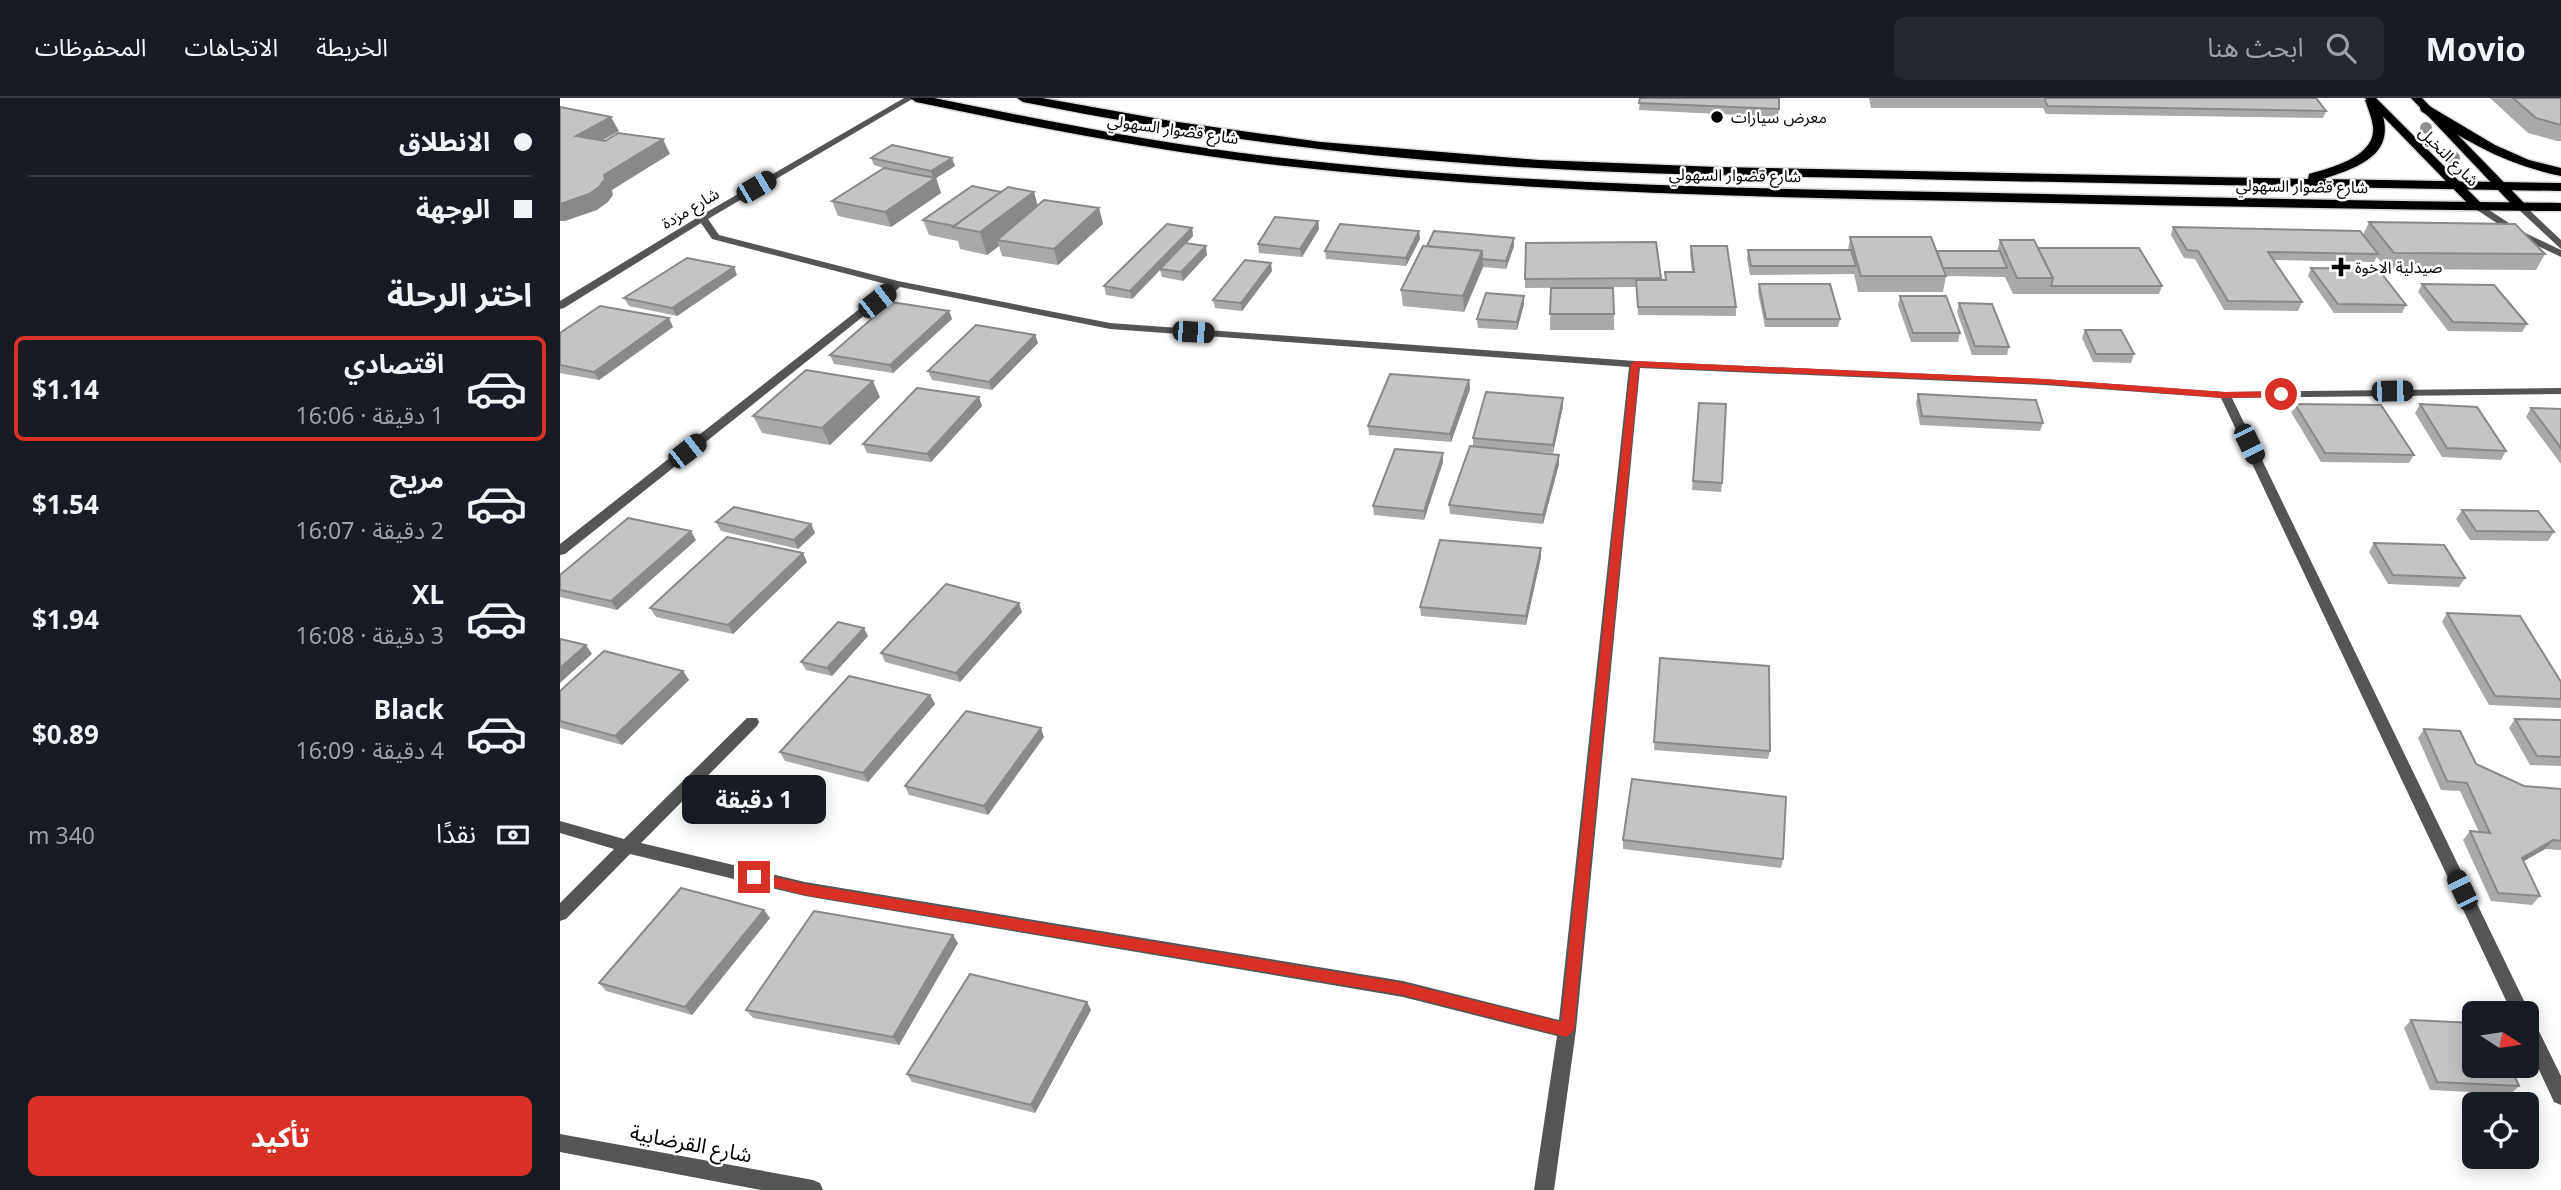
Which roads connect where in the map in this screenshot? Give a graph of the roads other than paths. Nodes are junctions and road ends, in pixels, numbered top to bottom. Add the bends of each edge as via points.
1 (910, 98) edge
2 (916, 98) edge
3 (1023, 98) edge
4 (2416, 98) edge
5 (2370, 99) edge
6 (2426, 108) junction
7 (2561, 172) edge
8 (2279, 183) junction
9 (2454, 185) junction
10 (2501, 186) junction
11 (2561, 187) edge
12 (2477, 206) junction
13 (2521, 207) junction
14 (2561, 207) edge
15 (703, 218) junction
16 (2561, 246) edge
17 (2561, 254) edge
18 (898, 284) junction
19 (560, 306) edge
20 (1635, 364) junction
21 (2561, 391) edge
22 (2225, 395) junction
23 (560, 551) edge
24 (752, 722) dead end
25 (560, 827) edge
26 (628, 847) junction
27 (560, 914) edge
28 (2515, 1001) edge
29 (1567, 1030) junction
30 (2539, 1050) edge
31 (2561, 1096) edge
32 (560, 1143) edge
33 (813, 1190) edge
34 (1544, 1190) edge

1 - 15 street, شارع مزدة
2 - 12 highway, شارع قضوار السهولي via 1152,144 1275,161 1516,183 1686,192
3 - 8 highway via 1279,141 1422,156 1673,170
4 - 6 main road, شارع النخيل
5 - 8 highway via 2380,130 2374,145 2360,158 2322,175
5 - 9 main road, شارع النخيل
6 - 7 highway via 2492,150
6 - 10 main road, شارع النخيل
8 - 9 highway
9 - 10 highway
9 - 12 main road, شارع النخيل
10 - 11 highway
10 - 13 main road, شارع النخيل
12 - 13 highway, شارع قضوار السهولي
12 - 17 street
13 - 14 highway, شارع قضوار السهولي
13 - 16 street
15 - 18 street via 715,237
15 - 19 street, شارع مزدة
18 - 20 street via 1110,326
18 - 23 street
20 - 22 street
20 - 29 street
21 - 22 street
22 - 28 street
24 - 26 street
25 - 26 street
26 - 27 street
26 - 29 street via 805,889 1403,989
29 - 34 street
30 - 31 street
32 - 33 street, شارع القرضابية

